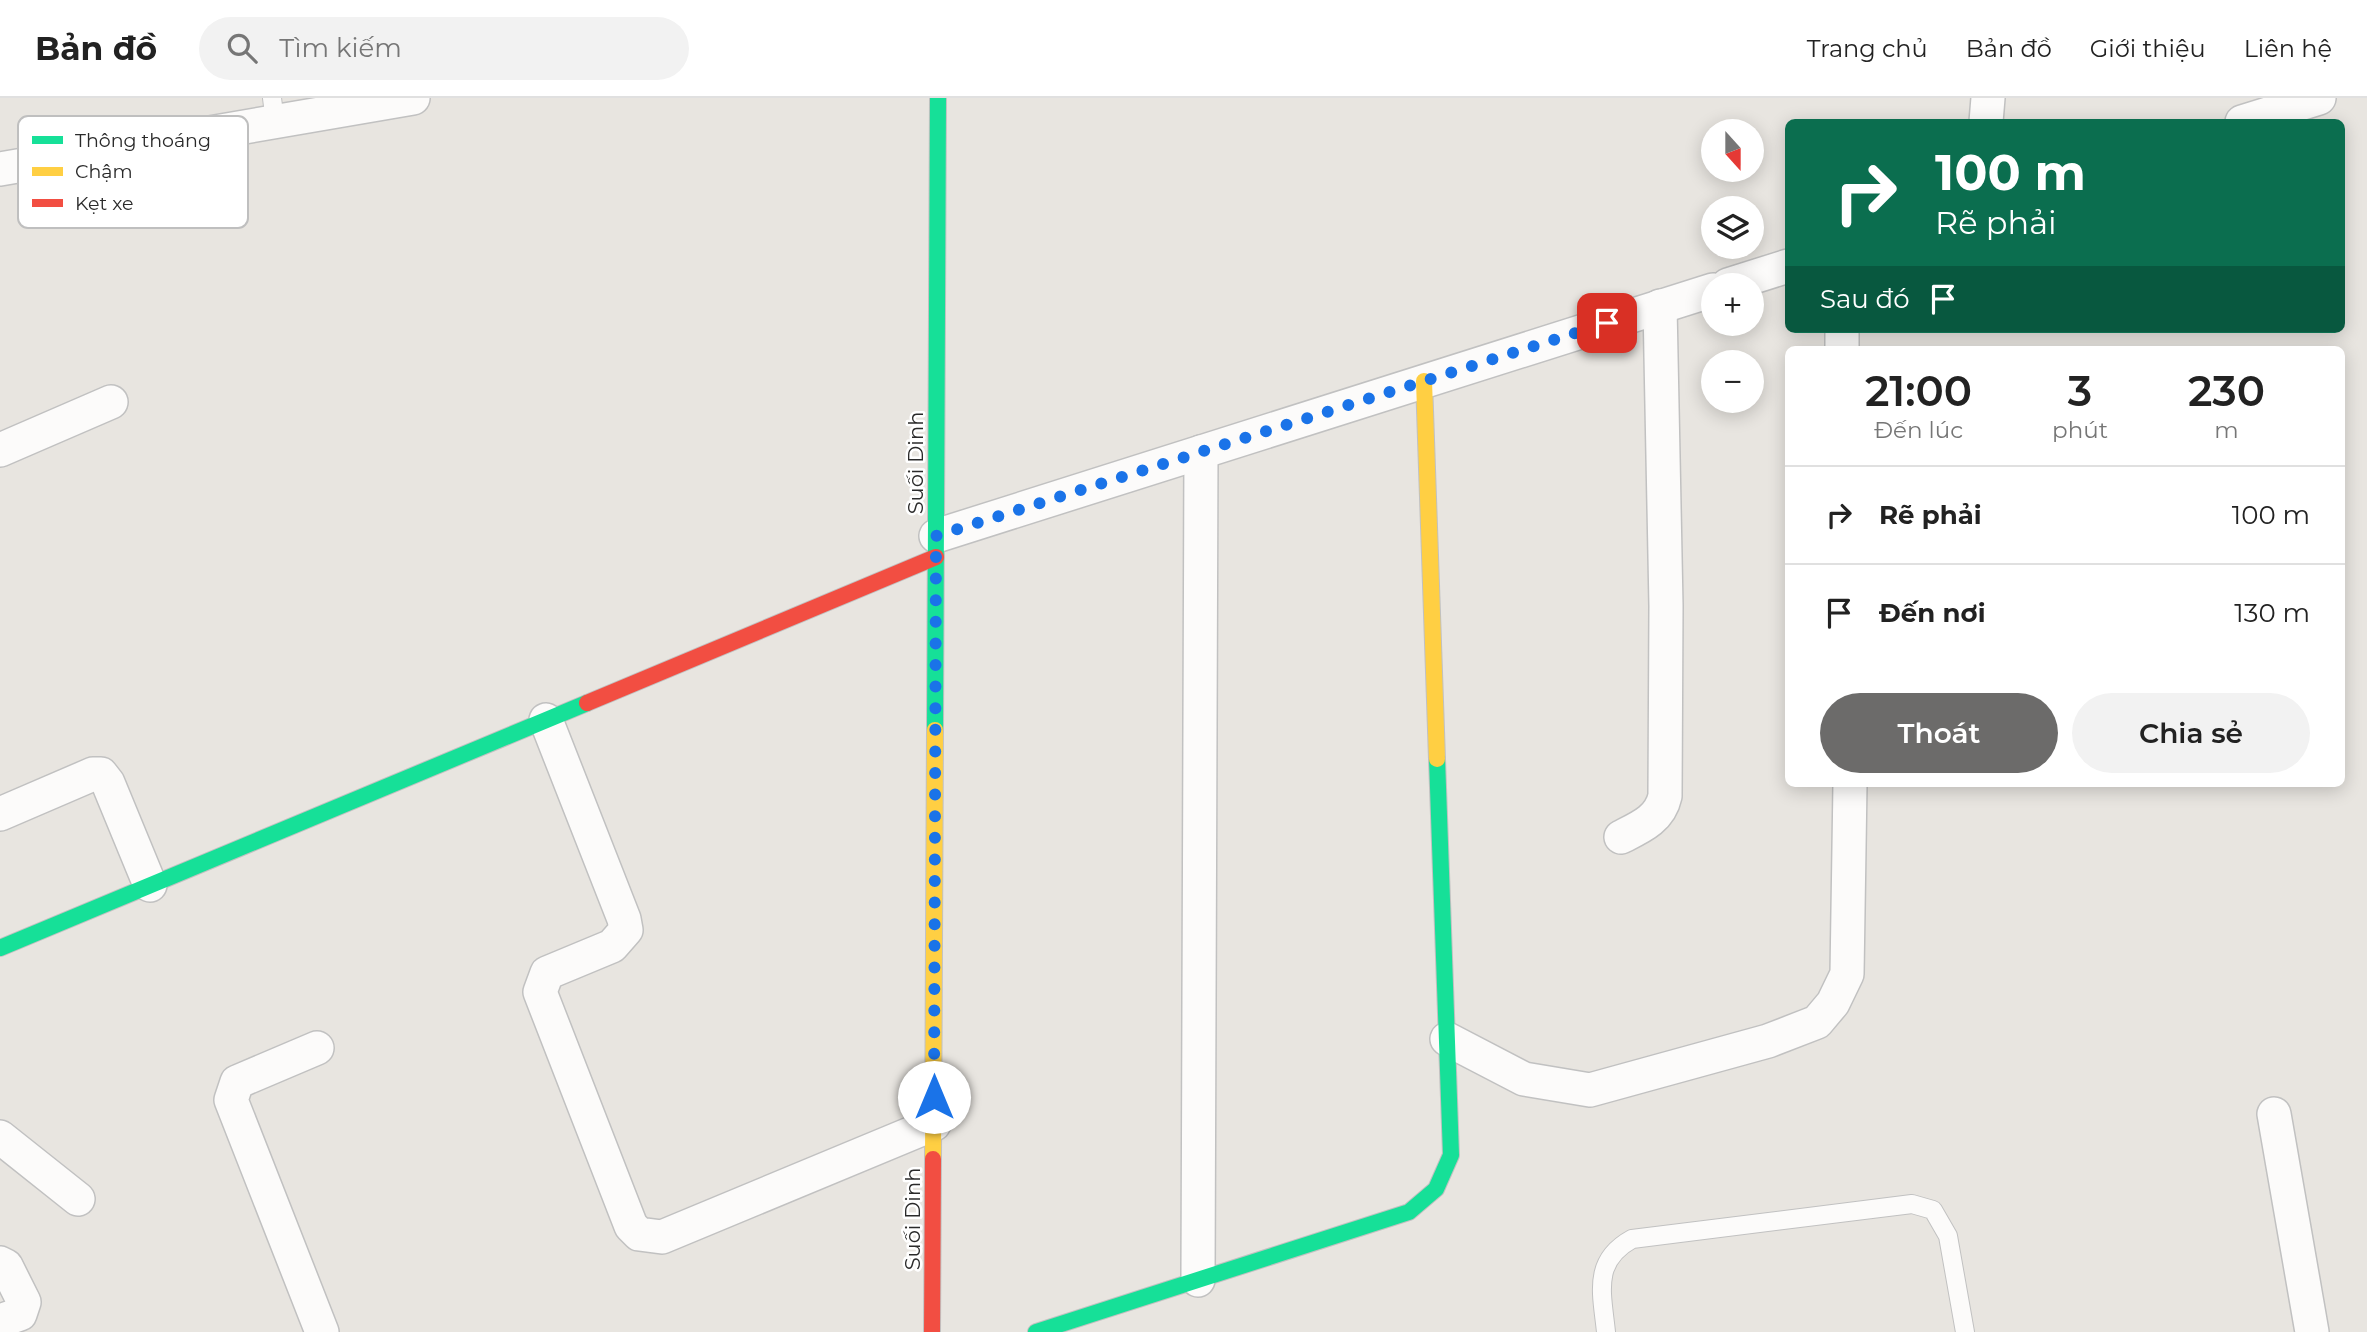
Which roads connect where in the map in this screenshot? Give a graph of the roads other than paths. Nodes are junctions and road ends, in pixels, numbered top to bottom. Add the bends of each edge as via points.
1 (413, 98) edge
2 (938, 98) edge
3 (1988, 98) edge
4 (2319, 98) edge
5 (273, 110) edge
6 (245, 116) edge
7 (1986, 119) edge
8 (2252, 119) edge
9 (18, 165) edge
10 (0, 169) edge
11 (1785, 267) edge
12 (1764, 274) edge
13 (1701, 294) edge
14 (1660, 306) junction
15 (1424, 381) junction
16 (111, 402) dead end
17 (0, 450) edge
18 (1201, 452) junction
19 (936, 546) junction
20 (546, 720) junction
21 (1850, 787) edge
22 (0, 814) edge
23 (1621, 837) dead end
24 (150, 886) junction
25 (0, 948) edge
26 (1447, 1039) junction
27 (317, 1048) dead end
28 (2274, 1114) dead end
29 (933, 1124) junction
30 (0, 1137) edge
31 (78, 1199) dead end
32 (0, 1263) edge
33 (1198, 1280) junction
34 (0, 1321) edge
35 (322, 1332) edge
36 (933, 1332) edge
37 (1036, 1332) edge
38 (1606, 1332) edge
39 (1965, 1332) edge
40 (2312, 1332) edge

1 - 5 street
2 - 19 street, Suối Dinh
3 - 7 street
4 - 8 street
5 - 6 street
9 - 10 street
11 - 12 street
13 - 14 street
14 - 15 street
14 - 23 street via 1665,796 1663,808 1652,820
15 - 18 street
15 - 26 street
16 - 17 street
18 - 19 street
18 - 33 street
19 - 20 street
19 - 29 street, Suối Dinh
20 - 24 street
20 - 29 street via 625,930 612,946 547,973 540,992 631,1226 639,1234 662,1237
21 - 26 street via 1847,974 1817,1022 1768,1041 1590,1090 1524,1079
22 - 24 street via 101,774
24 - 25 street
26 - 33 street via 1451,1156 1433,1197 1409,1212
27 - 35 street via 237,1082 231,1100
28 - 40 street
29 - 36 street, Suối Dinh
30 - 31 street
32 - 34 street via 6,1266 24,1302 20,1314
33 - 37 street
38 - 39 lane via 1603,1272 1618,1247 1632,1238 1912,1204 1933,1210 1948,1236

